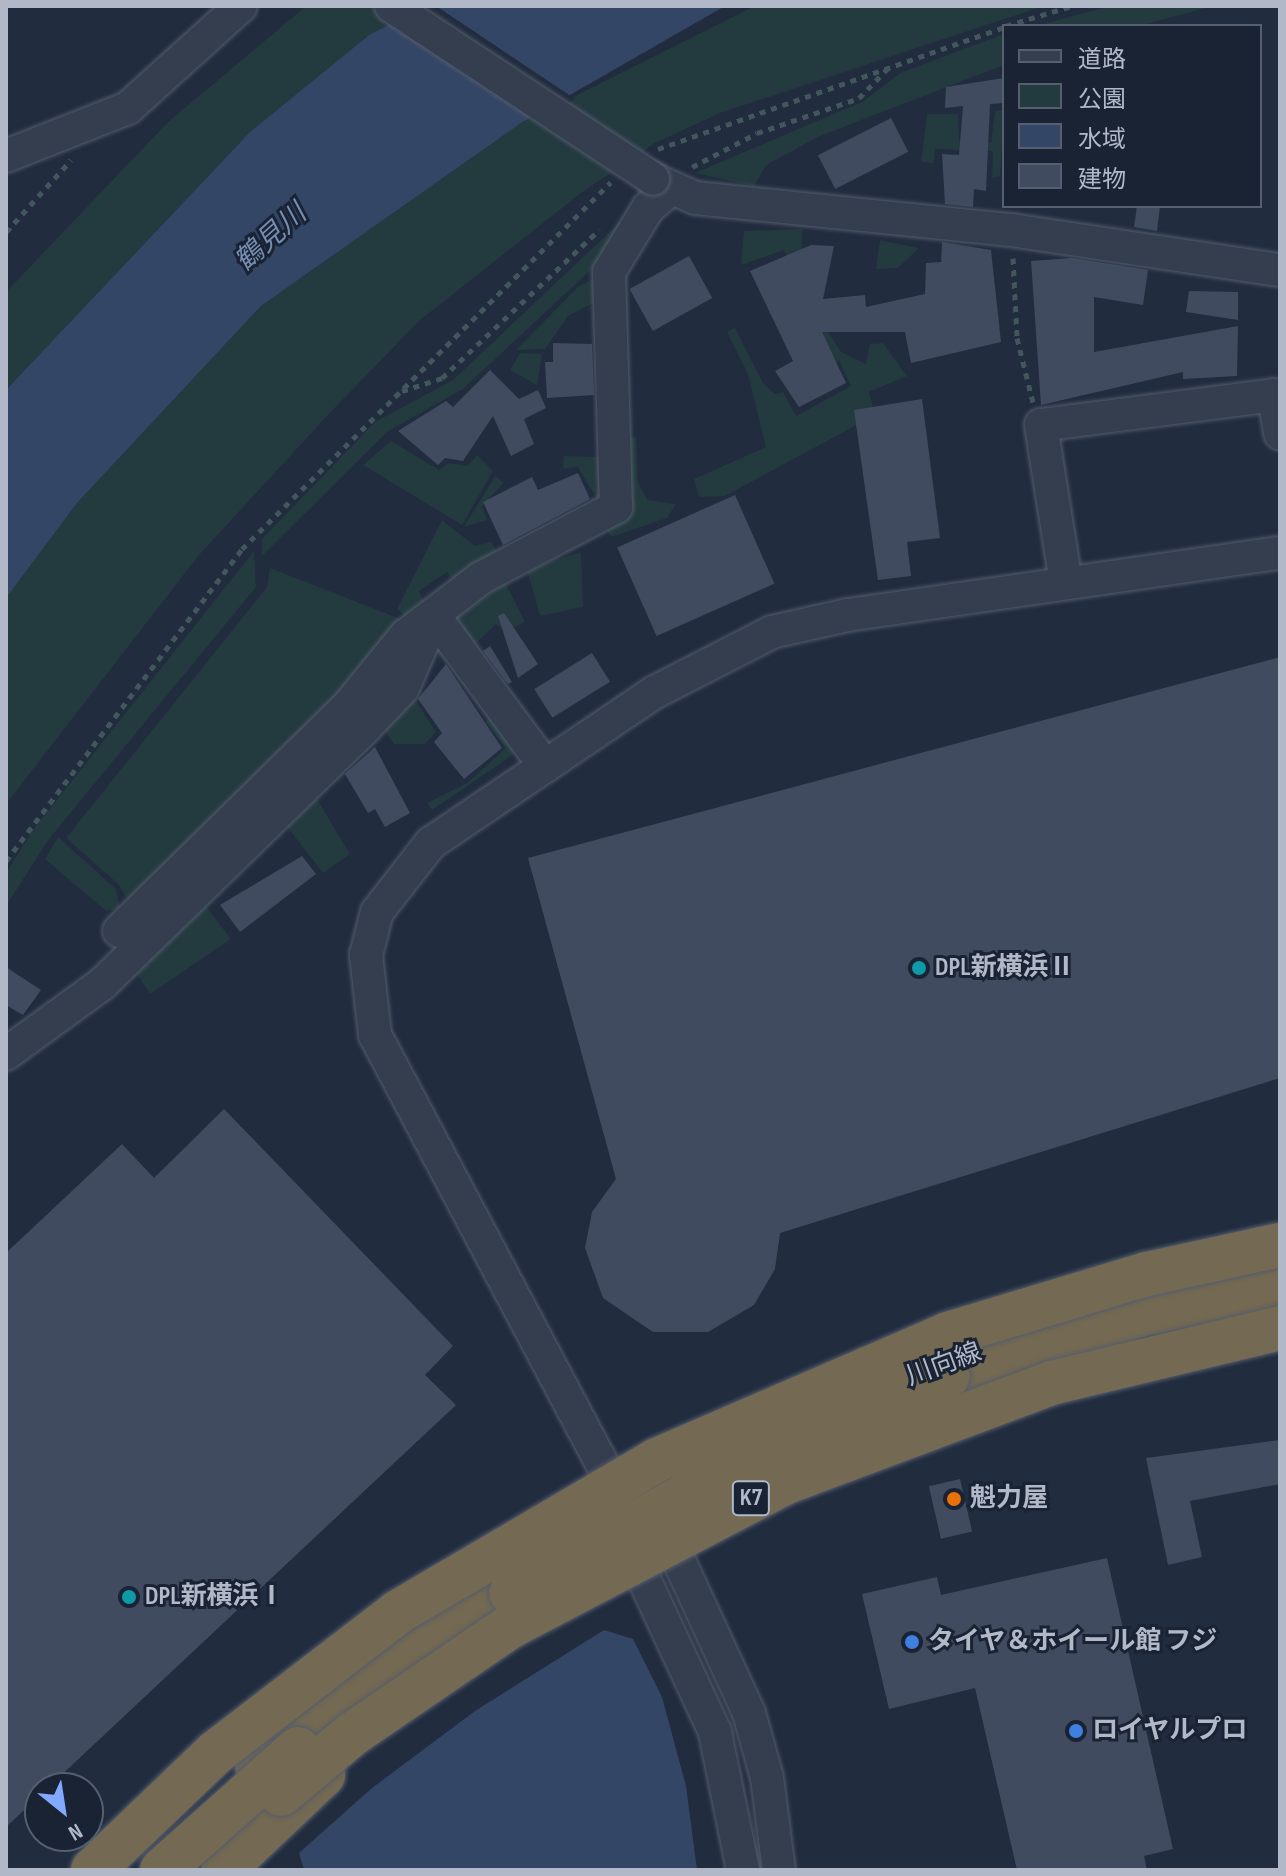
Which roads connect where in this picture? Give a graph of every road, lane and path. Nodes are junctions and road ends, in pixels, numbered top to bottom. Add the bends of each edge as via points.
1 (241, 6) edge
2 (391, 6) edge
3 (1072, 6) edge
4 (1012, 24) edge
5 (1002, 27) edge
6 (80, 129) junction
7 (6, 156) edge
8 (671, 179) junction
9 (610, 220) dead end
10 (1011, 230) junction
11 (6, 232) edge
12 (1280, 270) edge
13 (1041, 425) junction
14 (1280, 434) edge
15 (1280, 553) edge
16 (1066, 583) junction
17 (434, 616) junction
18 (545, 766) junction
19 (6, 861) edge
20 (119, 931) dead end
21 (6, 1054) edge
22 (1280, 1245) edge
23 (1280, 1269) edge
24 (1280, 1284) edge
25 (1280, 1328) edge
26 (1280, 1342) edge
27 (626, 1509) junction
28 (657, 1559) junction
29 (281, 1794) junction
30 (93, 1870) edge
31 (144, 1870) edge
32 (162, 1870) edge
33 (196, 1870) edge
34 (212, 1870) edge
35 (223, 1870) edge
36 (743, 1870) edge
37 (779, 1870) edge

1 - 6 street via 128,108
2 - 8 street, bridge
3 - 4 path
5 - 8 path via 890,65 859,98 757,133
6 - 7 street
6 - 11 path via 68,171
8 - 10 street via 751,205
8 - 17 street via 609,272 616,507 481,578
9 - 19 path via 442,378 397,393 370,416 242,549
10 - 12 street
10 - 13 path via 1017,338
13 - 14 street via 1274,395
13 - 16 street
15 - 16 street
16 - 18 street via 772,632 655,692
17 - 18 street
17 - 20 street via 405,636 348,706
17 - 21 street via 403,688 363,730 102,984
18 - 27 street via 431,843 403,871 377,912 365,996 388,1067
22 - 30 highway, bridge via 1147,1274 948,1334 657,1460 386,1621 215,1753
23 - 27 street, 川向線 via 1130,1304 944,1363 760,1440
24 - 32 highway, K7, bridge via 1136,1316 948,1376 763,1452 670,1500 419,1656 269,1772
25 - 29 highway, K7, bridge via 1051,1383 876,1444 732,1507 511,1626 351,1735
26 - 28 street via 1142,1372 965,1426 786,1496
27 - 28 street
27 - 31 highway via 489,1590 373,1673
28 - 35 highway via 438,1688 292,1801
28 - 36 street via 715,1732
28 - 37 street via 749,1713 767,1778
29 - 33 highway, K7
29 - 34 highway

